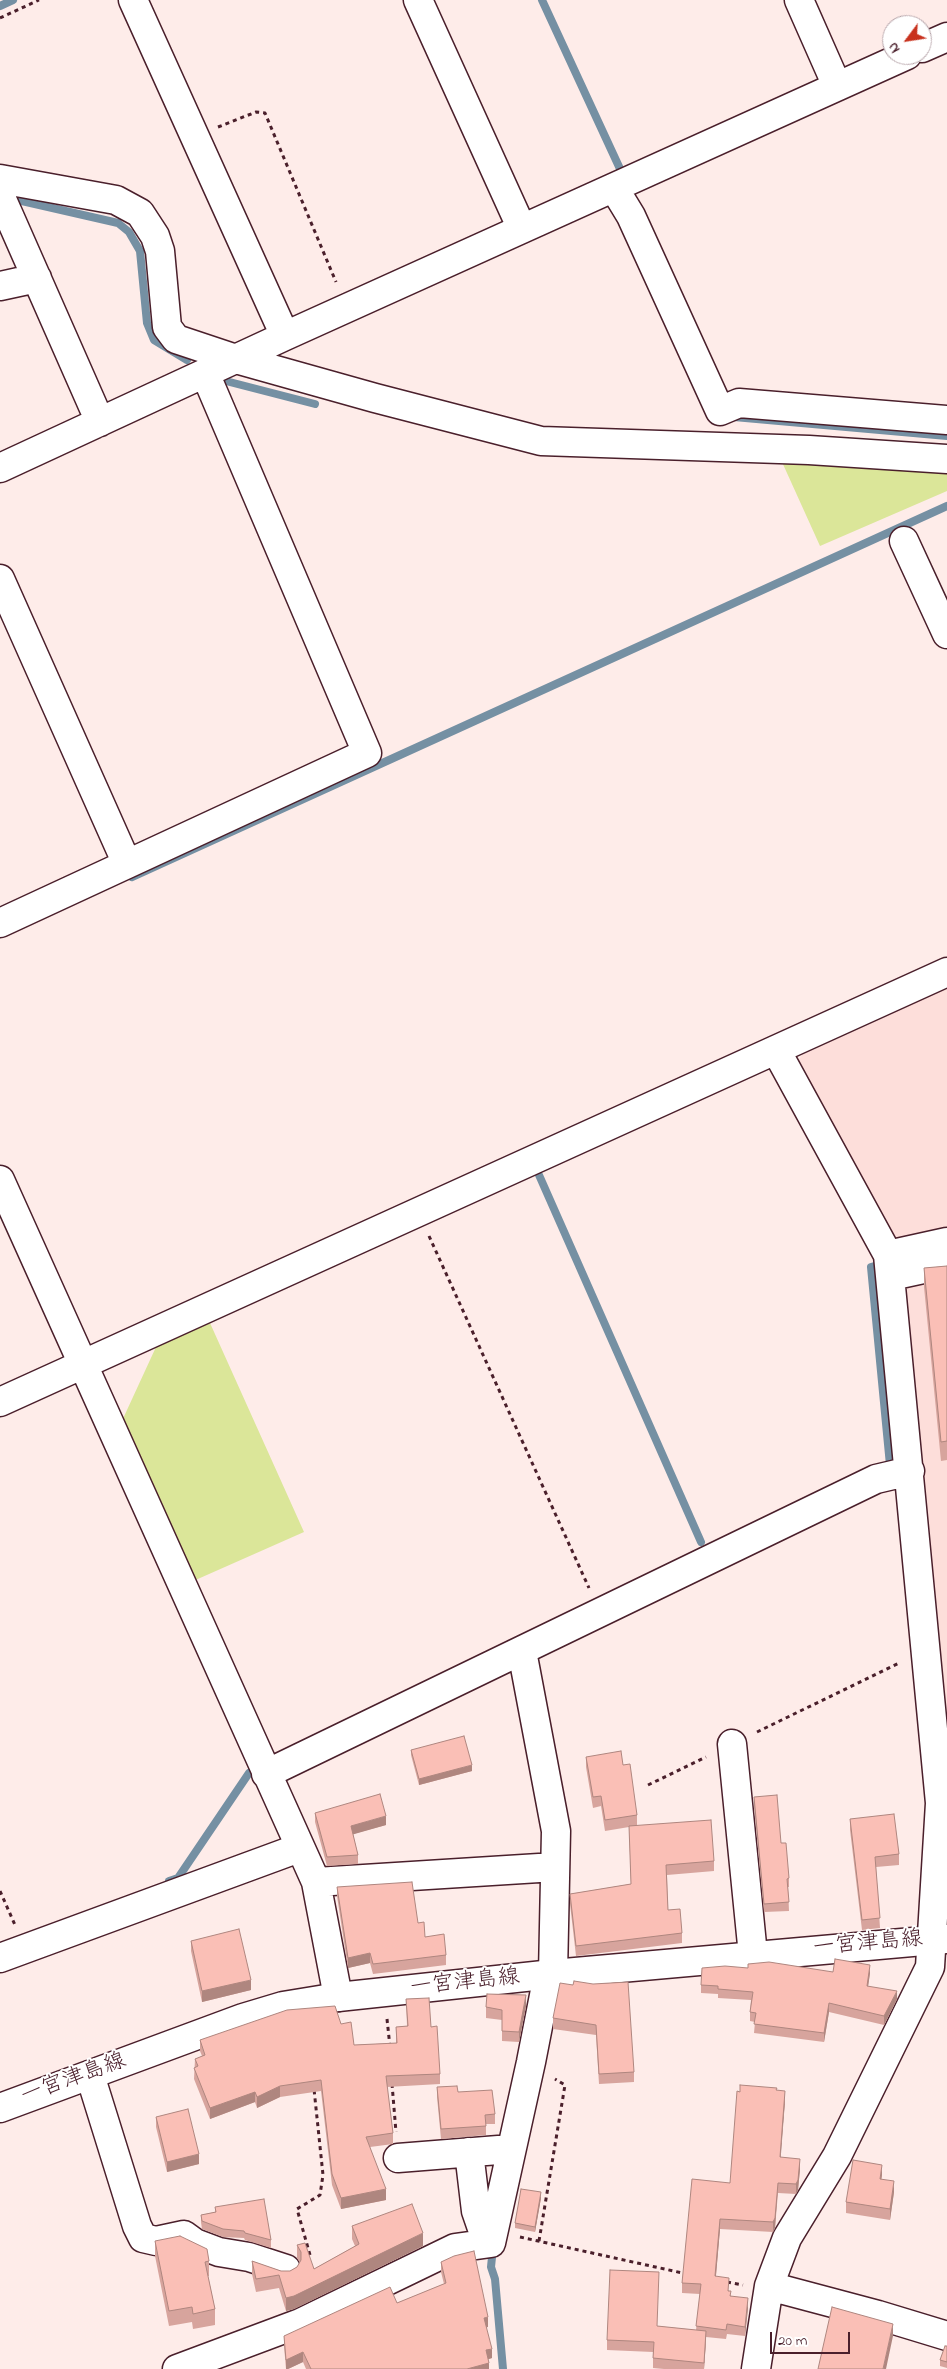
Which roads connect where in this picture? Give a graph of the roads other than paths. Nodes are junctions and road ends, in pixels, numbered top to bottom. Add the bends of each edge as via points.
1 (133, 0) edge
2 (418, 0) edge
3 (799, 0) edge
4 (947, 37) edge
5 (932, 44) edge
6 (884, 65) edge
7 (837, 86) junction
8 (0, 179) edge
9 (614, 188) junction
10 (0, 195) edge
11 (522, 229) junction
12 (37, 278) junction
13 (0, 286) edge
14 (286, 336) junction
15 (236, 359) junction
16 (205, 373) junction
17 (947, 420) edge
18 (100, 422) junction
19 (947, 459) edge
20 (0, 468) edge
21 (904, 541) dead end
22 (0, 579) edge
23 (938, 590) edge
24 (947, 634) edge
25 (127, 864) junction
26 (0, 923) edge
27 (947, 972) edge
28 (776, 1050) junction
29 (0, 1180) edge
30 (947, 1242) edge
31 (947, 1264) edge
32 (889, 1265) junction
33 (83, 1364) junction
34 (0, 1402) edge
35 (910, 1470) junction
36 (522, 1651) junction
37 (732, 1744) road end
38 (266, 1774) junction
39 (299, 1848) junction
40 (555, 1867) junction
41 (316, 1882) junction
42 (940, 1939) edge
43 (753, 1955) junction
44 (0, 1958) edge
45 (550, 1975) junction
46 (338, 1997) junction
47 (90, 2075) junction
48 (0, 2108) edge
49 (511, 2149) junction
50 (469, 2152) junction
51 (398, 2158) road end
52 (490, 2241) junction
53 (286, 2270) edge
54 (769, 2286) junction
55 (947, 2336) edge
56 (177, 2369) edge
57 (756, 2369) edge

1 - 14 street
2 - 11 street
3 - 7 street
4 - 5 street
6 - 7 street
7 - 9 street
8 - 15 street via 116,200 140,213 155,236 160,251 167,327 176,339
9 - 11 street
9 - 17 street via 631,216 720,411 739,404
10 - 12 street
11 - 14 street
12 - 13 street
12 - 18 street
14 - 15 street
15 - 16 street
15 - 19 street via 541,441 809,450
16 - 18 street
16 - 25 street via 367,753
18 - 20 street
21 - 23 street
22 - 25 street
23 - 24 street
25 - 26 street
27 - 28 street
28 - 32 street
28 - 33 street
29 - 33 street
30 - 32 street
31 - 32 street
32 - 35 street
33 - 34 street
33 - 38 street
35 - 36 street via 876,1480
35 - 42 street via 940,1803
36 - 38 street
36 - 40 street via 556,1831
37 - 43 street
38 - 39 street
39 - 41 street
39 - 44 street
40 - 41 street
40 - 45 street
41 - 46 street
42 - 43 street, 一宮津島線
42 - 54 street via 930,1967 837,2156 787,2238
43 - 45 street, 一宮津島線
45 - 46 street, 一宮津島線
45 - 49 street
46 - 47 street, 一宮津島線 via 283,2006 243,2018
47 - 48 street, 一宮津島線
47 - 53 street via 143,2238 156,2241 184,2235 219,2252 249,2257
49 - 50 street
49 - 52 street
50 - 51 street
50 - 52 street via 476,2211
52 - 56 street via 455,2248 300,2323
54 - 55 street
54 - 57 street

